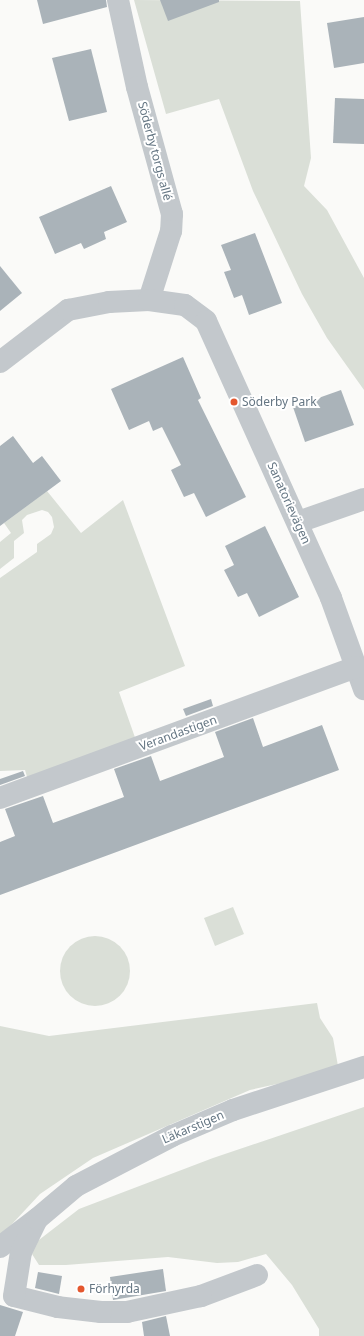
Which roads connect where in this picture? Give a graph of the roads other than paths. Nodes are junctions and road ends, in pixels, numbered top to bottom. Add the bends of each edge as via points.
1 (118, 0) edge
2 (149, 300) junction
3 (0, 362) edge
4 (364, 499) edge
5 (298, 522) junction
6 (356, 667) junction
7 (364, 689) edge
8 (0, 798) edge
9 (364, 1067) edge
10 (37, 1219) junction
11 (0, 1247) edge
12 (257, 1275) dead end
13 (7, 1293) edge

1 - 2 street, Söderby torgs allé via 172,214 171,231
2 - 3 street via 109,302 68,310
2 - 5 street, Sanatorievägen via 185,305 206,321
4 - 5 street
5 - 6 street, Sanatorievägen via 331,598
6 - 7 street, Sanatorievägen
6 - 8 street, Verandastigen
9 - 10 street, Läkarstigen via 233,1110 172,1136 76,1186
10 - 11 street, Läkarstigen
10 - 13 street, Läkarstigen via 21,1252
12 - 13 street, Läkarstigen via 201,1296 128,1312 58,1308

